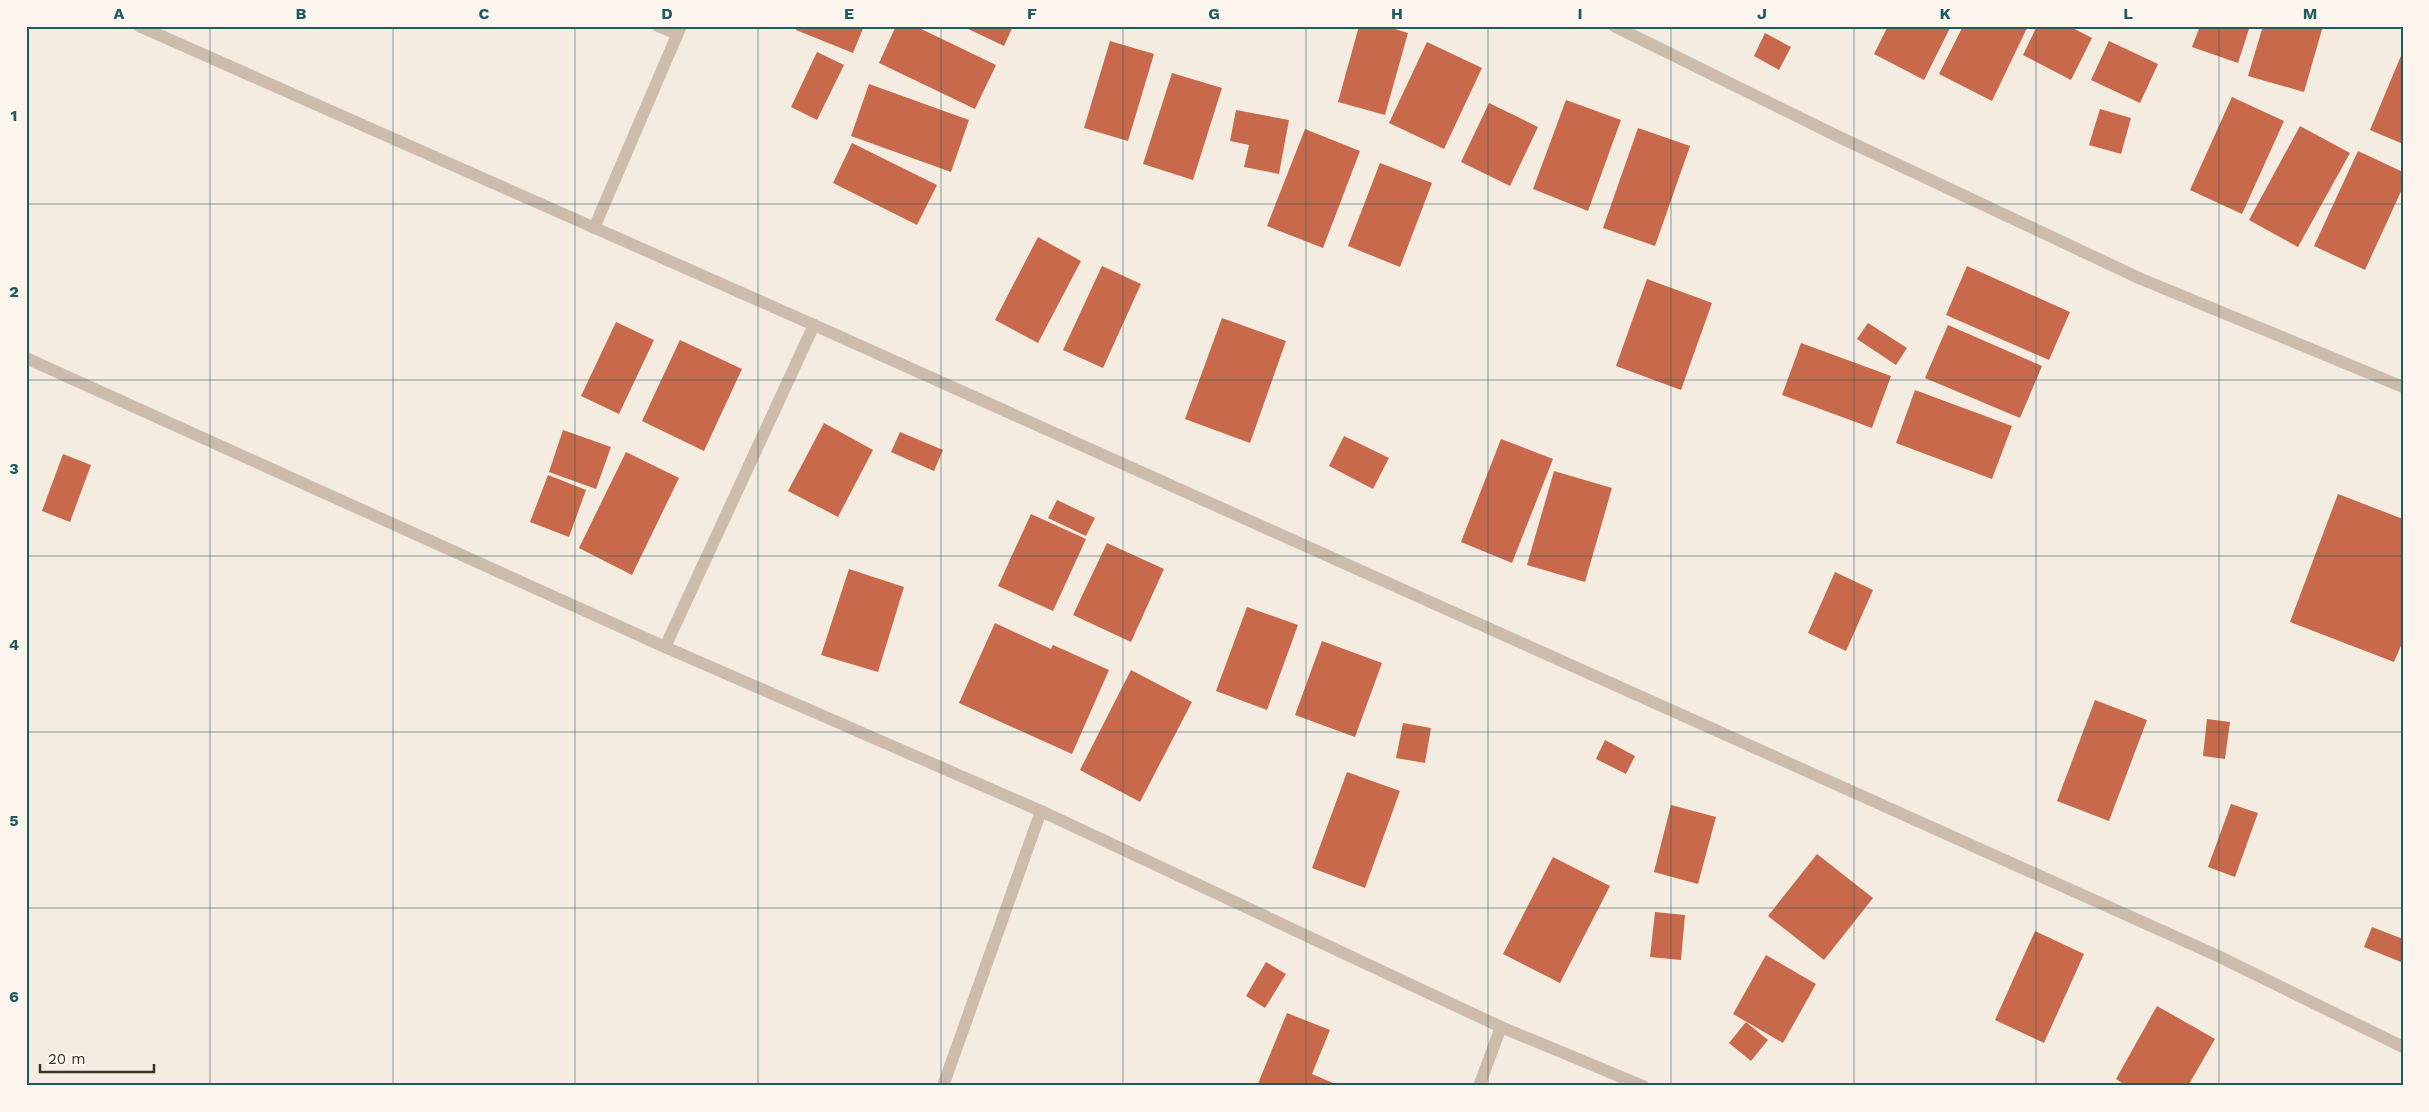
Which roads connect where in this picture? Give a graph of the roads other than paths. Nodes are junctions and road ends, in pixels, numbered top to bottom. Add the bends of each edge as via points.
1 (139, 26) edge
2 (658, 26) edge
3 (1614, 26) edge
4 (679, 30) edge
5 (594, 228) junction
6 (814, 325) junction
7 (26, 358) edge
8 (2403, 387) edge
9 (665, 647) junction
10 (1041, 811) junction
11 (1501, 1027) junction
12 (2403, 1047) edge
13 (943, 1086) edge
14 (1479, 1086) edge
15 (1643, 1086) edge

1 - 5 street
2 - 4 street
3 - 8 street via 2141,280
4 - 5 street
5 - 6 street
6 - 9 street
6 - 12 street via 2218,956
7 - 9 street
9 - 10 street
10 - 11 street
10 - 13 street
11 - 14 street
11 - 15 street

